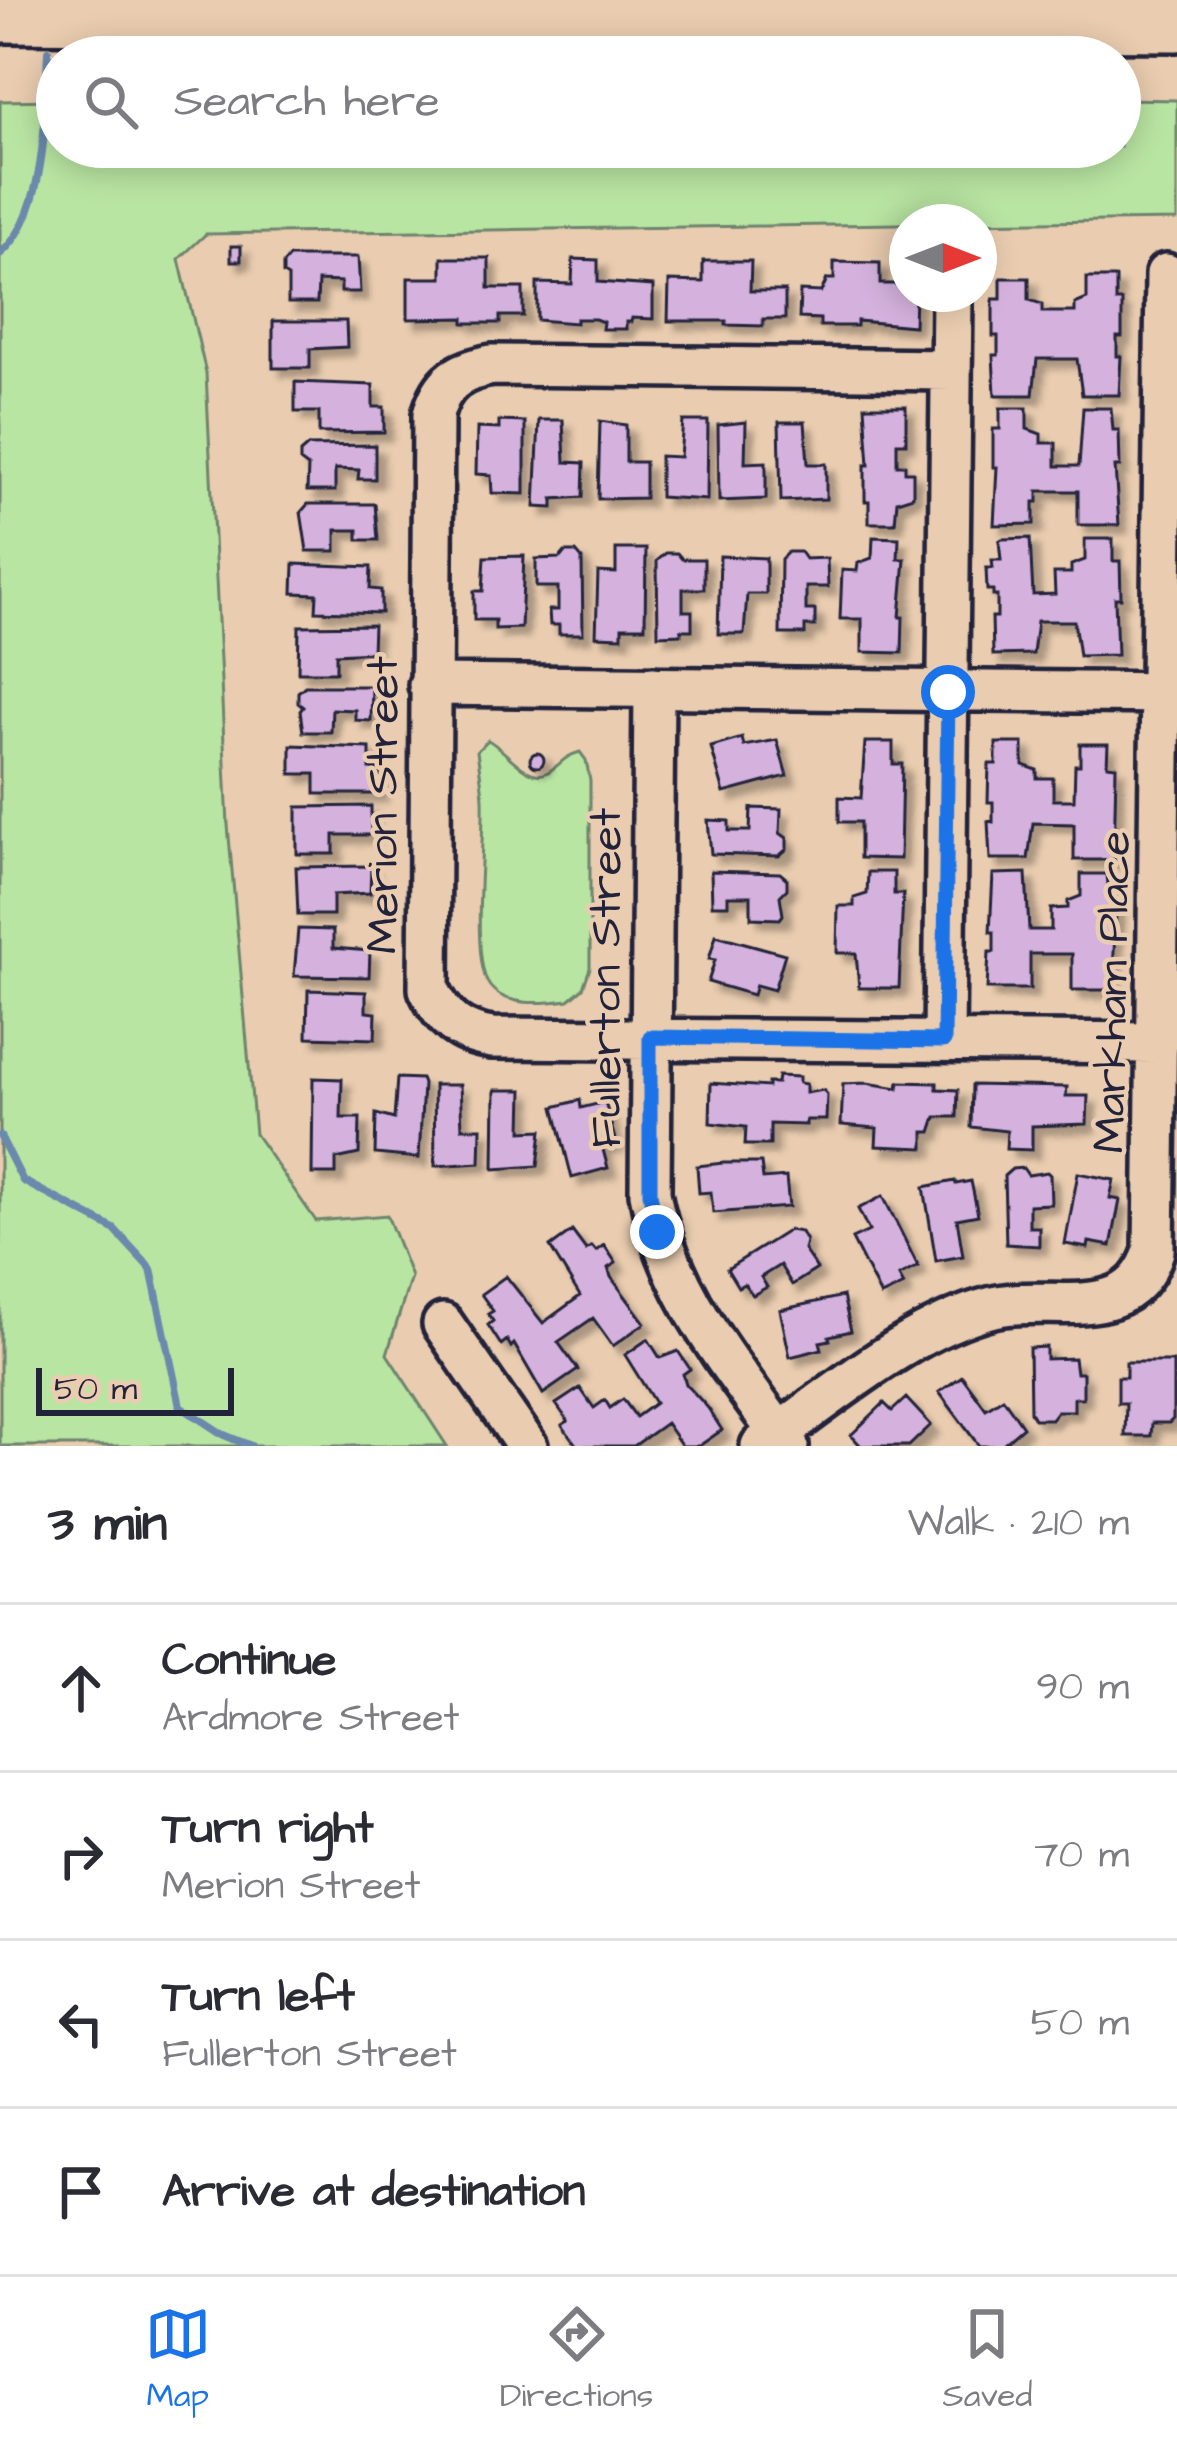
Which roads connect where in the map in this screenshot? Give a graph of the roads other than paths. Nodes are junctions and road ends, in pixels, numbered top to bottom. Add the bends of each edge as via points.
1 (0, 13) edge
2 (1177, 22) edge
3 (1166, 274) dead end
4 (952, 312) edge
5 (951, 370) junction
6 (430, 685) junction
7 (654, 687) junction
8 (948, 692) junction
9 (1169, 693) edge
10 (650, 1037) junction
11 (944, 1041) junction
12 (1157, 1043) junction
13 (443, 1324) dead end
14 (776, 1442) edge
15 (527, 1446) edge

1 - 2 highway
3 - 9 street, Markham Place
4 - 5 street
5 - 6 street, Merion Street via 466,370 438,396 434,415
5 - 8 street
6 - 7 street
6 - 10 street, Merion Street via 427,974 439,1010 454,1025 492,1038
7 - 8 street
7 - 10 street, Fullerton Street
8 - 9 street
8 - 11 street
9 - 12 street, Markham Place
10 - 11 street, Merion Street
10 - 14 street, Fullerton Street via 657,1232 690,1306
11 - 12 street, Merion Street
12 - 14 street, Markham Place via 1154,1251 1142,1281 1102,1302 995,1307 949,1323
13 - 15 street

